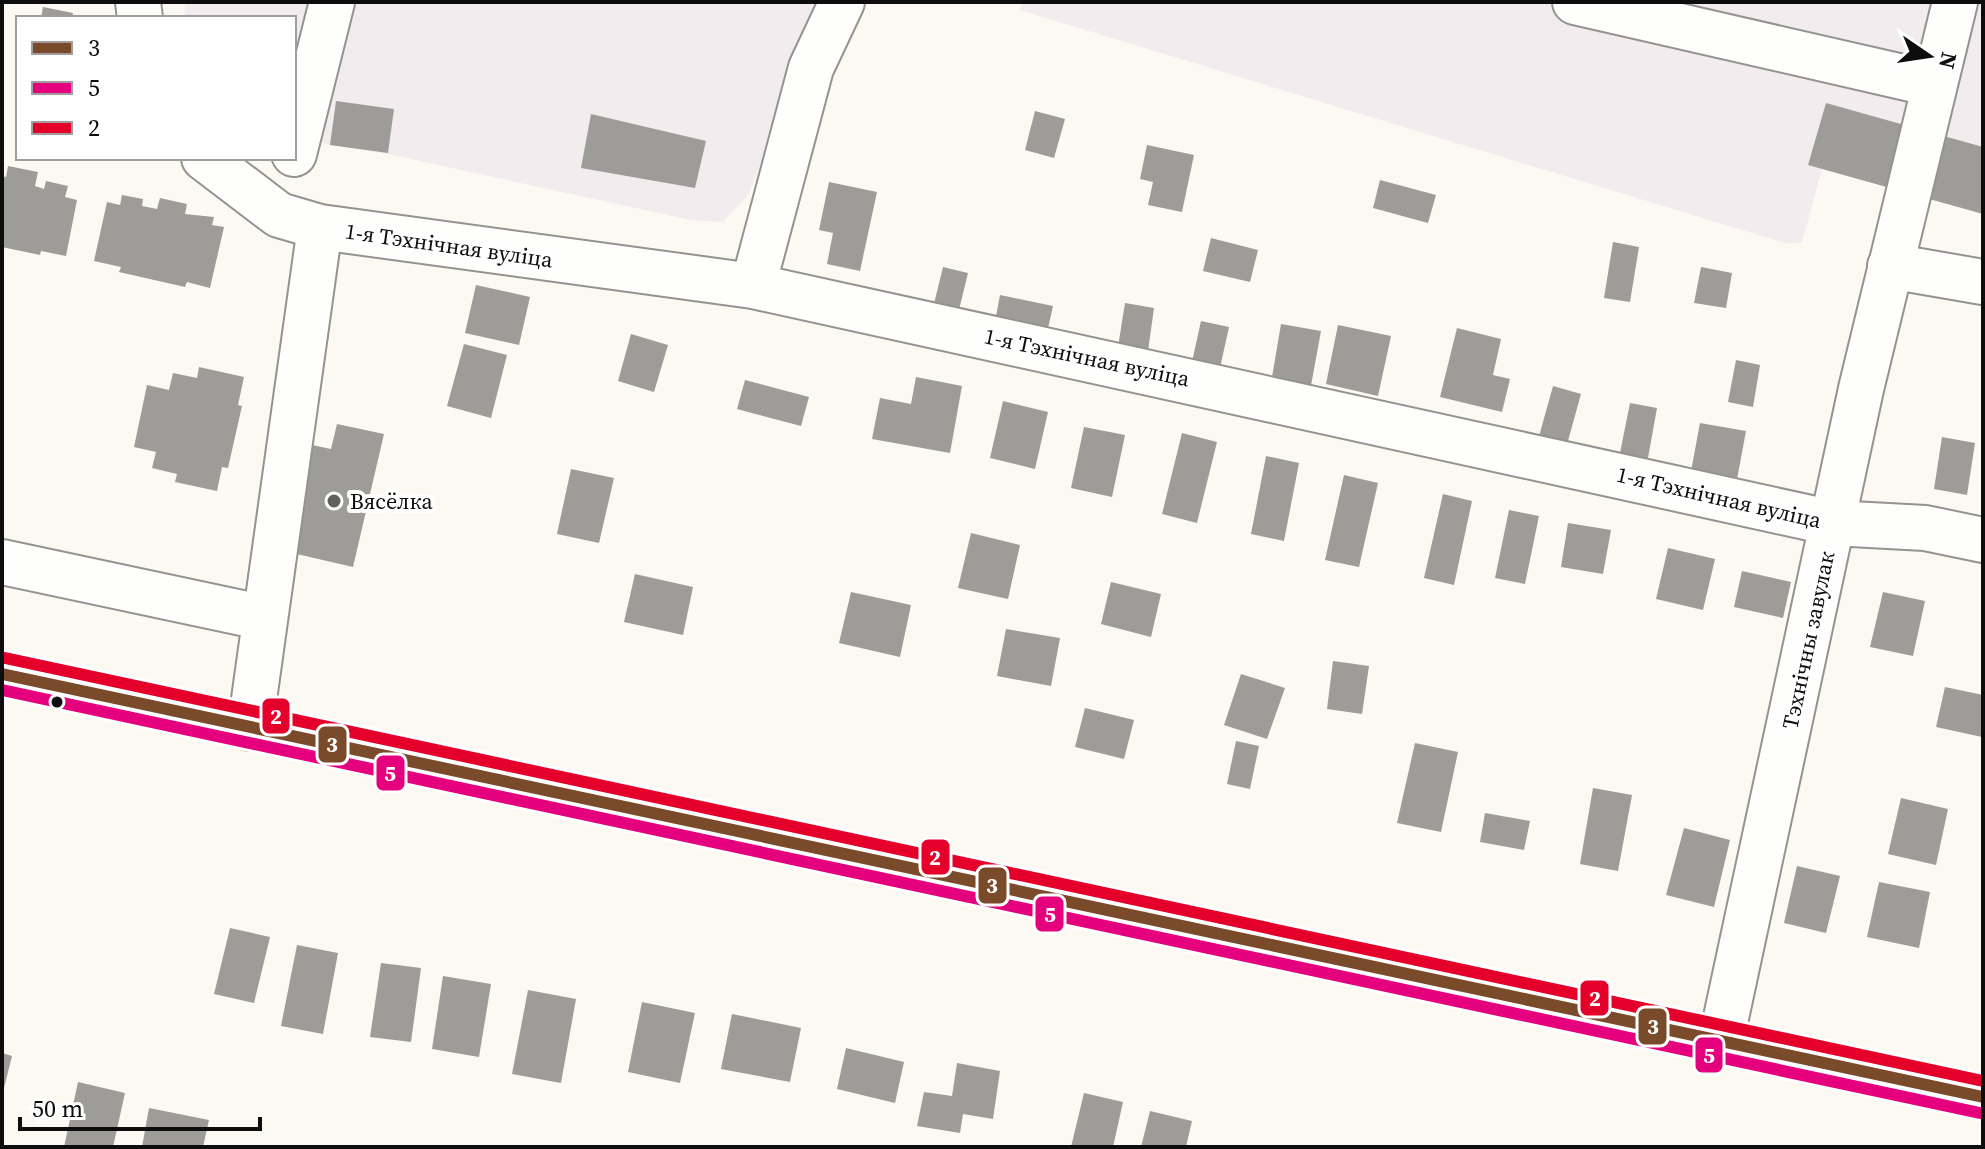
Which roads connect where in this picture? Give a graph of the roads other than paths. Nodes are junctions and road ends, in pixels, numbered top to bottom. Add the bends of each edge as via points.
1 (332, 2) edge
2 (842, 2) edge
3 (1575, 2) edge
4 (1955, 2) edge
5 (1933, 84) junction
6 (296, 148) edge
7 (207, 160) edge
8 (293, 160) edge
9 (279, 215) junction
10 (320, 227) junction
11 (1893, 253) junction
12 (1983, 282) edge
13 (753, 286) junction
14 (1833, 523) junction
15 (1983, 540) edge
16 (2, 562) edge
17 (265, 618) junction
18 (2, 674) edge
19 (250, 728) junction
20 (1721, 1041) junction
21 (1983, 1097) edge

1 - 6 street
2 - 13 street via 811,68
3 - 5 street
4 - 5 street, Тэхнічны завулак
5 - 11 street, Тэхнічны завулак
7 - 9 street, 1-я Тэхнічная вуліца
8 - 9 street
9 - 10 street, 1-я Тэхнічная вуліца
10 - 13 street, 1-я Тэхнічная вуліца
10 - 17 street
11 - 12 street
11 - 14 street, Тэхнічны завулак
13 - 14 street, 1-я Тэхнічная вуліца
14 - 15 street, 1-я Тэхнічная вуліца via 1925,528
14 - 20 street, Тэхнічны завулак
16 - 17 street
17 - 19 street
18 - 19 main road
19 - 20 main road
20 - 21 main road

